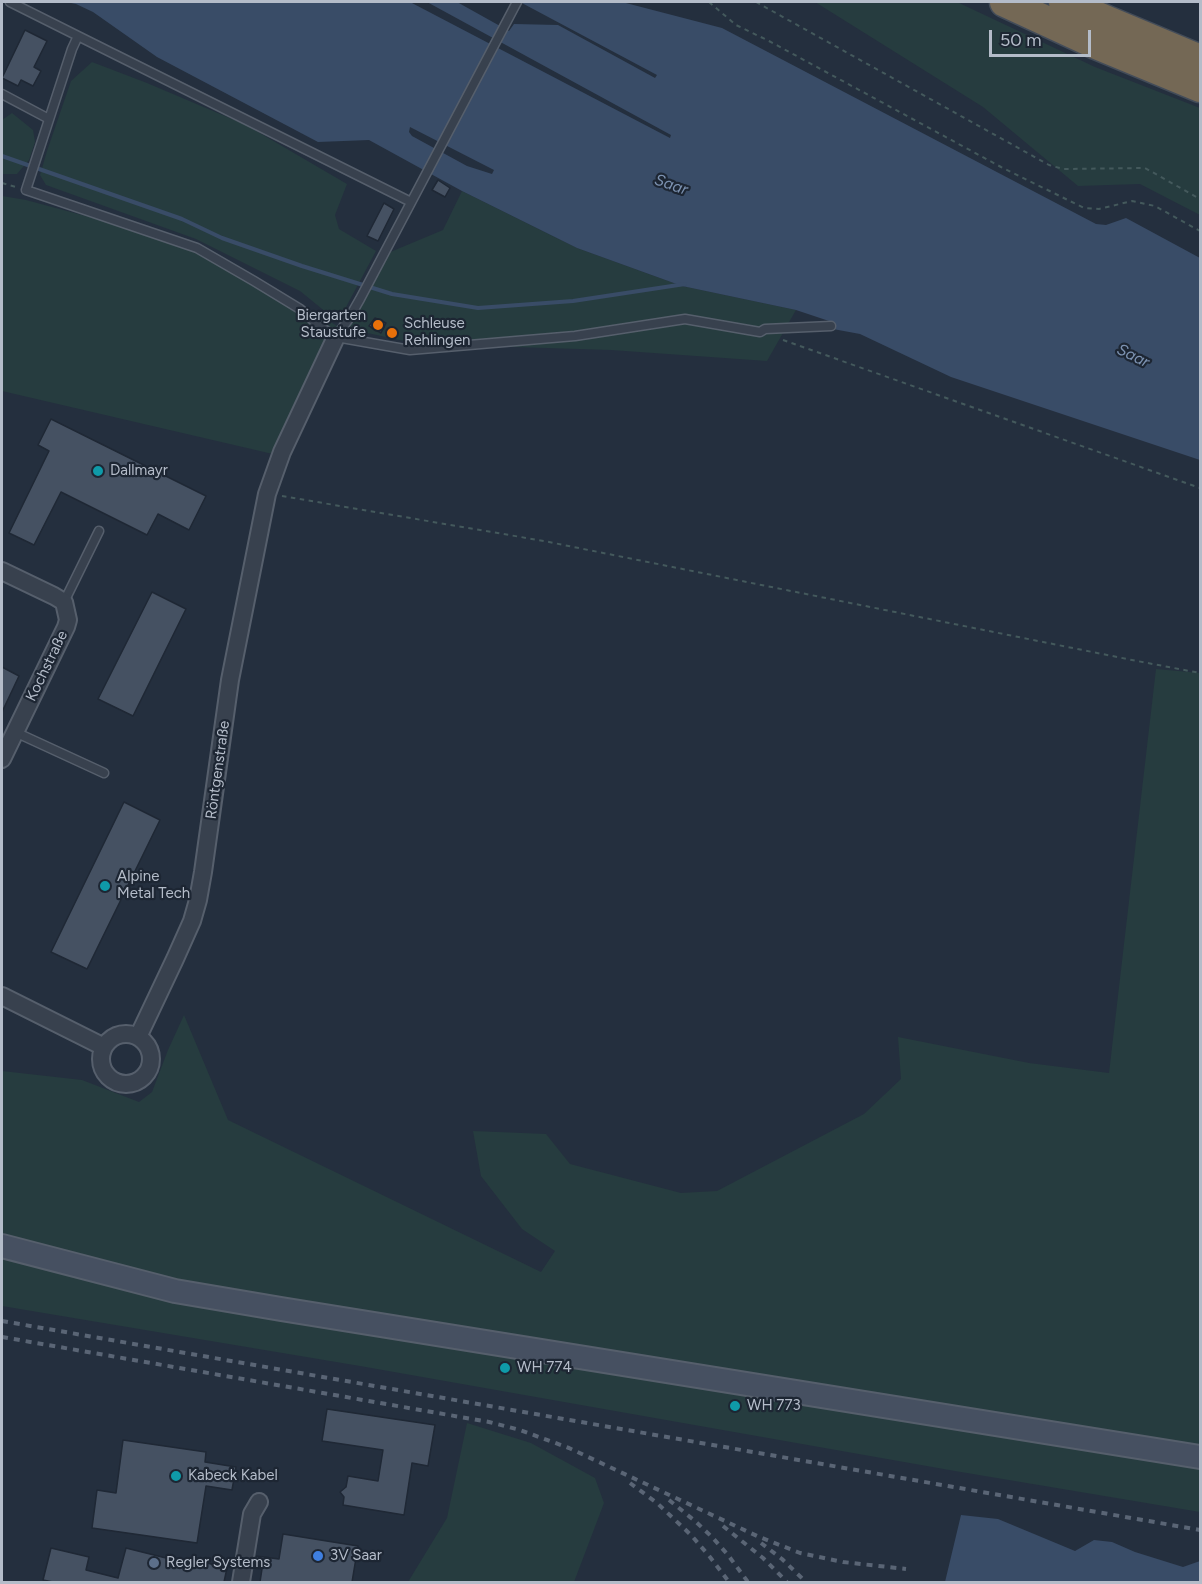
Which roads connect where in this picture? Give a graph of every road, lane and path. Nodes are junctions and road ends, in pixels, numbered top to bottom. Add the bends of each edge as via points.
1 (10, 2) edge
2 (517, 2) edge
3 (709, 2) edge
4 (756, 2) edge
5 (1005, 2) edge
6 (1064, 2) edge
7 (78, 36) junction
8 (1200, 60) edge
9 (1200, 87) edge
10 (2, 94) edge
11 (49, 119) junction
12 (2, 183) edge
13 (26, 190) junction
14 (1200, 199) edge
15 (411, 202) junction
16 (1200, 231) edge
17 (831, 326) dead end
18 (760, 332) junction
19 (336, 337) junction
20 (1200, 488) edge
21 (267, 494) junction
22 (99, 531) dead end
23 (2, 571) edge
24 (64, 602) junction
25 (1200, 673) edge
26 (15, 732) junction
27 (2, 759) edge
28 (104, 773) dead end
29 (2, 996) edge
30 (138, 1037) junction
31 (104, 1047) junction
32 (2, 1245) edge
33 (1200, 1457) edge
34 (259, 1502) dead end
35 (241, 1582) edge

1 - 7 lane
2 - 15 lane
3 - 16 path via 736,25 1084,208 1099,210 1132,201 1155,206
4 - 14 path via 1049,165 1063,169 1145,168
5 - 9 highway
6 - 8 highway
7 - 11 lane
7 - 15 lane
10 - 11 lane
11 - 13 lane
12 - 13 path
13 - 19 lane via 197,248 291,303
15 - 19 lane
17 - 18 lane
18 - 19 lane via 685,319 575,336 410,350
18 - 20 path
19 - 21 street, Röntgenstraße
21 - 25 path via 544,542
21 - 30 street, Röntgenstraße via 231,680 198,900
22 - 24 lane
23 - 24 street
24 - 26 street, Kochstraße via 66,627
26 - 27 street, Kochstraße
26 - 28 lane
29 - 31 street
30 - 31 street via 123,1034
30 - 31 street via 149,1048 151,1065 134,1083 110,1078 102,1064
32 - 33 main road via 187,1293
34 - 35 street via 252,1514

